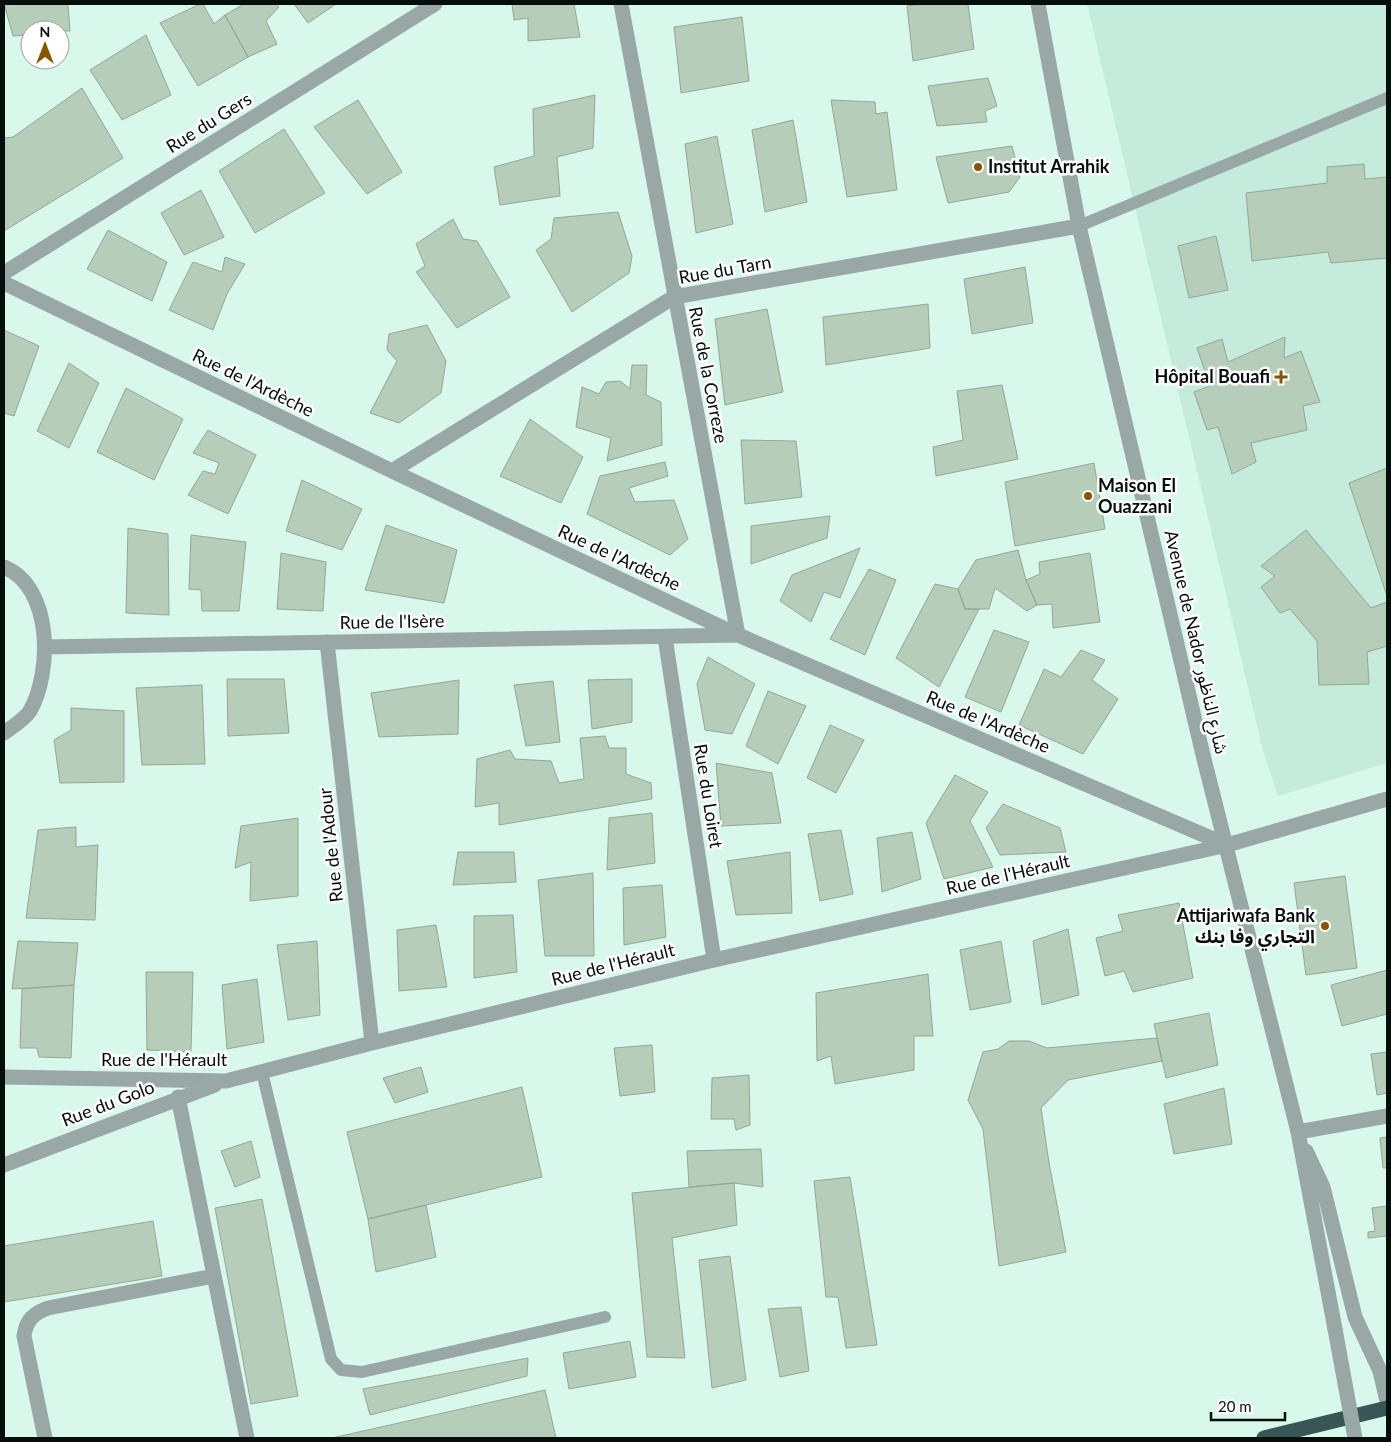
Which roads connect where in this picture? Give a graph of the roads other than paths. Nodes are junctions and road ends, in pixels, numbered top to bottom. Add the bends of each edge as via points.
1 (435, 4) edge
2 (621, 4) edge
3 (1038, 4) edge
4 (1387, 98) edge
5 (1079, 226) junction
6 (4, 273) edge
7 (4, 283) edge
8 (674, 297) junction
9 (392, 472) junction
10 (4, 567) edge
11 (738, 635) junction
12 (664, 637) junction
13 (327, 642) junction
14 (46, 647) junction
15 (4, 733) edge
16 (1387, 799) edge
17 (1227, 845) junction
18 (714, 960) junction
19 (372, 1043) junction
20 (262, 1072) junction
21 (4, 1078) edge
22 (226, 1081) junction
23 (178, 1097) junction
24 (1387, 1116) edge
25 (1299, 1136) junction
26 (4, 1165) edge
27 (214, 1276) junction
28 (605, 1317) dead end
29 (1387, 1401) edge
30 (1387, 1408) edge
31 (45, 1438) edge
32 (247, 1438) edge
33 (1264, 1438) edge
34 (1355, 1438) edge

1 - 6 street, Rue du Gers
2 - 8 street, Rue de la Correze
3 - 5 street, Avenue de Nador شارع الناظور
4 - 5 lane
5 - 8 street, Rue du Tarn
5 - 17 street, Avenue de Nador شارع الناظور
7 - 9 street, Rue de l'Ardèche
8 - 9 street, Rue du Tarn
8 - 11 street, Rue de la Correze
9 - 11 street, Rue de l'Ardèche
10 - 14 street via 26,585 39,610
11 - 12 street, Rue de l'Isère
11 - 17 street, Rue de l'Ardèche
12 - 13 street, Rue de l'Isère
12 - 18 street, Rue du Loiret
13 - 14 street, Rue de l'Isère
13 - 19 street, Rue de l'Adour
14 - 15 street via 40,686 29,713
16 - 17 street, Rue de l'Hérault
17 - 18 street, Rue de l'Hérault
17 - 25 street, Avenue de Nador شارع الناظور
18 - 19 street, Rue de l'Hérault
19 - 20 street, Rue de l'Hérault
20 - 22 street, Rue de l'Hérault
20 - 28 lane via 331,1359 342,1370 362,1372
21 - 22 street, Rue de l'Hérault
22 - 23 street, Rue du Golo
23 - 26 street, Rue du Golo
23 - 27 street
24 - 25 street
25 - 29 street, Avenue de Nador شارع الناظور via 1323,1187 1355,1317 1380,1371
25 - 34 street, Avenue de Nador شارع الناظور, bridge
27 - 31 street via 37,1312 29,1320 24,1336
27 - 32 street
30 - 33 highway

